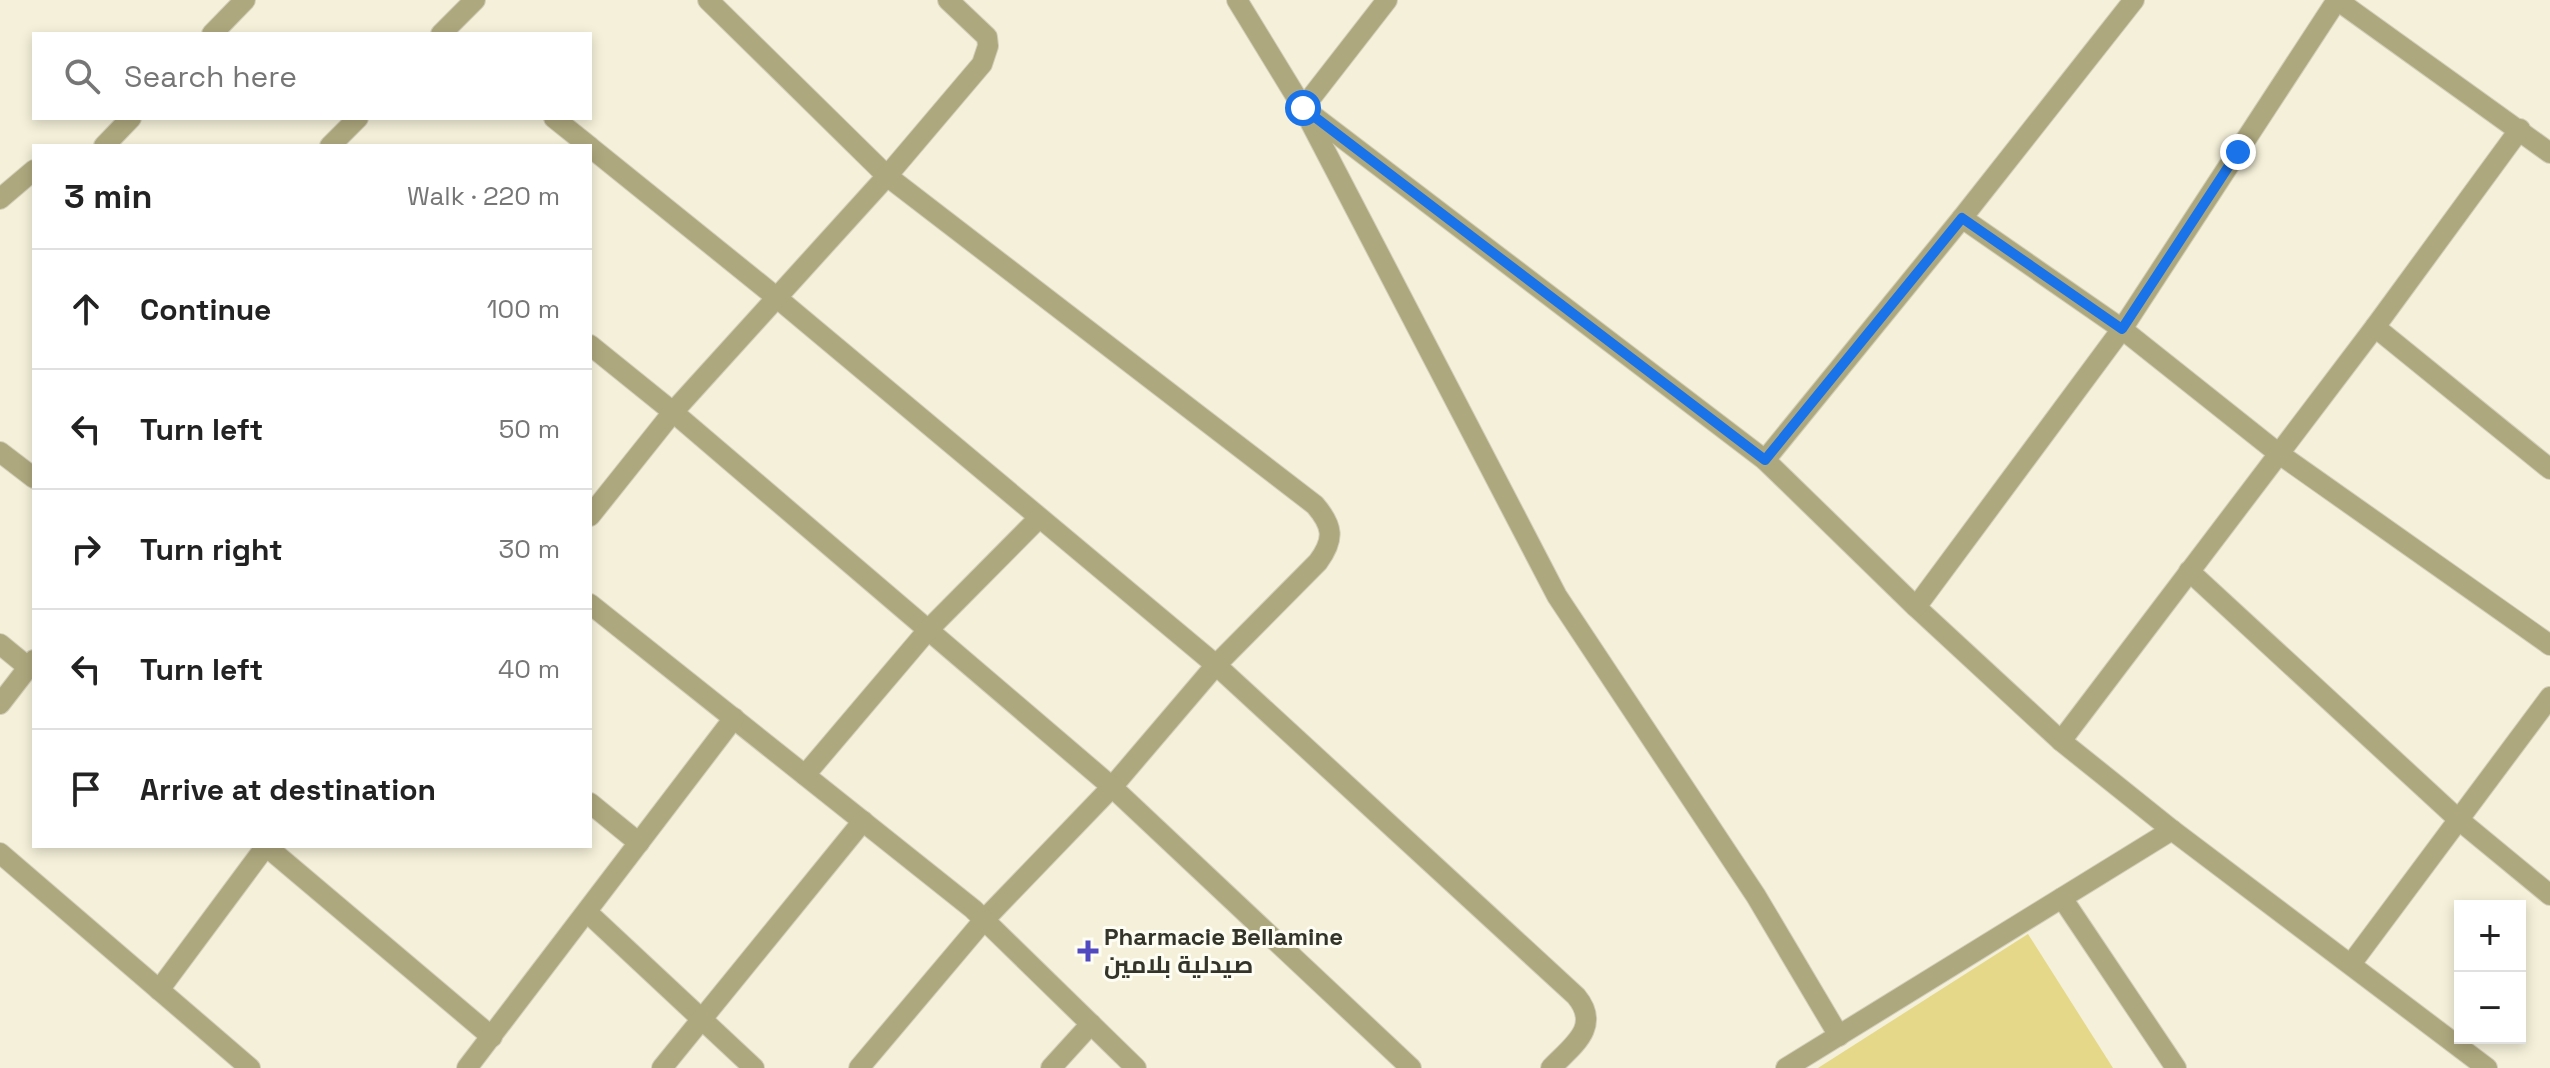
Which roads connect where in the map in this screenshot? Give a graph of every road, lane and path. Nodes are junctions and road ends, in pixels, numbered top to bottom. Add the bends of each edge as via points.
1 (245, 0) edge
2 (475, 0) edge
3 (708, 0) edge
4 (948, 0) edge
5 (1237, 0) edge
6 (1387, 0) edge
7 (2134, 0) edge
8 (2337, 0) edge
9 (214, 32) edge
10 (446, 32) edge
11 (1303, 108) junction
12 (129, 120) edge
13 (356, 120) edge
14 (557, 120) edge
15 (2520, 129) junction
16 (106, 144) edge
17 (337, 144) edge
18 (587, 144) edge
19 (592, 148) edge
20 (2550, 153) edge
21 (32, 172) edge
22 (887, 176) junction
23 (0, 199) edge
24 (1962, 218) junction
25 (776, 297) junction
26 (2375, 327) junction
27 (2122, 329) junction
28 (592, 347) edge
29 (673, 412) junction
30 (0, 452) edge
31 (2278, 453) junction
32 (1765, 460) junction
33 (2550, 469) edge
34 (32, 476) edge
35 (592, 513) edge
36 (1039, 518) junction
37 (2189, 571) junction
38 (592, 606) edge
39 (1916, 607) junction
40 (928, 630) junction
41 (0, 644) edge
42 (2550, 645) edge
43 (31, 664) edge
44 (1216, 665) junction
45 (2550, 697) edge
46 (0, 704) edge
47 (734, 718) junction
48 (2061, 741) junction
49 (805, 775) junction
50 (1112, 787) junction
51 (592, 805) edge
52 (2459, 820) junction
53 (863, 821) junction
54 (2172, 830) junction
55 (639, 843) junction
56 (265, 848) edge
57 (268, 848) edge
58 (0, 853) edge
59 (2550, 895) edge
60 (2062, 898) junction
61 (587, 912) junction
62 (984, 920) junction
63 (2351, 964) junction
64 (159, 990) junction
65 (701, 1018) junction
66 (1091, 1024) junction
67 (1839, 1036) junction
68 (492, 1037) junction
69 (250, 1068) edge
70 (467, 1068) edge
71 (662, 1068) edge
72 (754, 1068) edge
73 (859, 1068) edge
74 (1051, 1068) edge
75 (1136, 1068) edge
76 (1411, 1068) edge
77 (1551, 1068) edge
78 (1786, 1068) edge
79 (2176, 1068) edge
80 (2487, 1068) edge

1 - 9 street
2 - 10 street
3 - 22 street
4 - 22 street via 987,37 986,55
5 - 11 street
6 - 11 street
7 - 24 street
8 - 15 street
8 - 27 street
11 - 32 street
11 - 67 street via 1557,596 1756,896
12 - 16 street
13 - 17 street
14 - 18 street
15 - 20 street
15 - 26 street
19 - 25 street
21 - 23 street
22 - 25 street
22 - 44 street via 1328,520 1327,549 1318,562
24 - 27 street
24 - 32 street
25 - 29 street
25 - 36 street
26 - 31 street
26 - 33 street
27 - 31 street
27 - 39 street
28 - 29 street
29 - 35 street
29 - 40 street
30 - 34 street
31 - 37 street
31 - 42 street
32 - 39 street
36 - 40 street
36 - 44 street
37 - 48 street
37 - 52 street
38 - 47 street
39 - 48 street
40 - 49 street
40 - 50 street
41 - 43 street
43 - 46 street
44 - 50 street
44 - 77 street via 1582,1004 1586,1027
45 - 52 street
47 - 49 street
47 - 55 street
48 - 54 street
49 - 53 street
50 - 62 street
50 - 76 street
51 - 55 street
52 - 59 street
52 - 63 street
53 - 62 street
53 - 65 street
54 - 60 street
54 - 63 street
55 - 61 street
56 - 64 street
57 - 68 street
58 - 64 street
60 - 67 street
60 - 79 street
61 - 65 street
61 - 68 street
62 - 66 street
62 - 73 street
63 - 80 street
64 - 69 street
65 - 71 street
65 - 72 street
66 - 74 street
66 - 75 street
67 - 78 street
68 - 70 street

